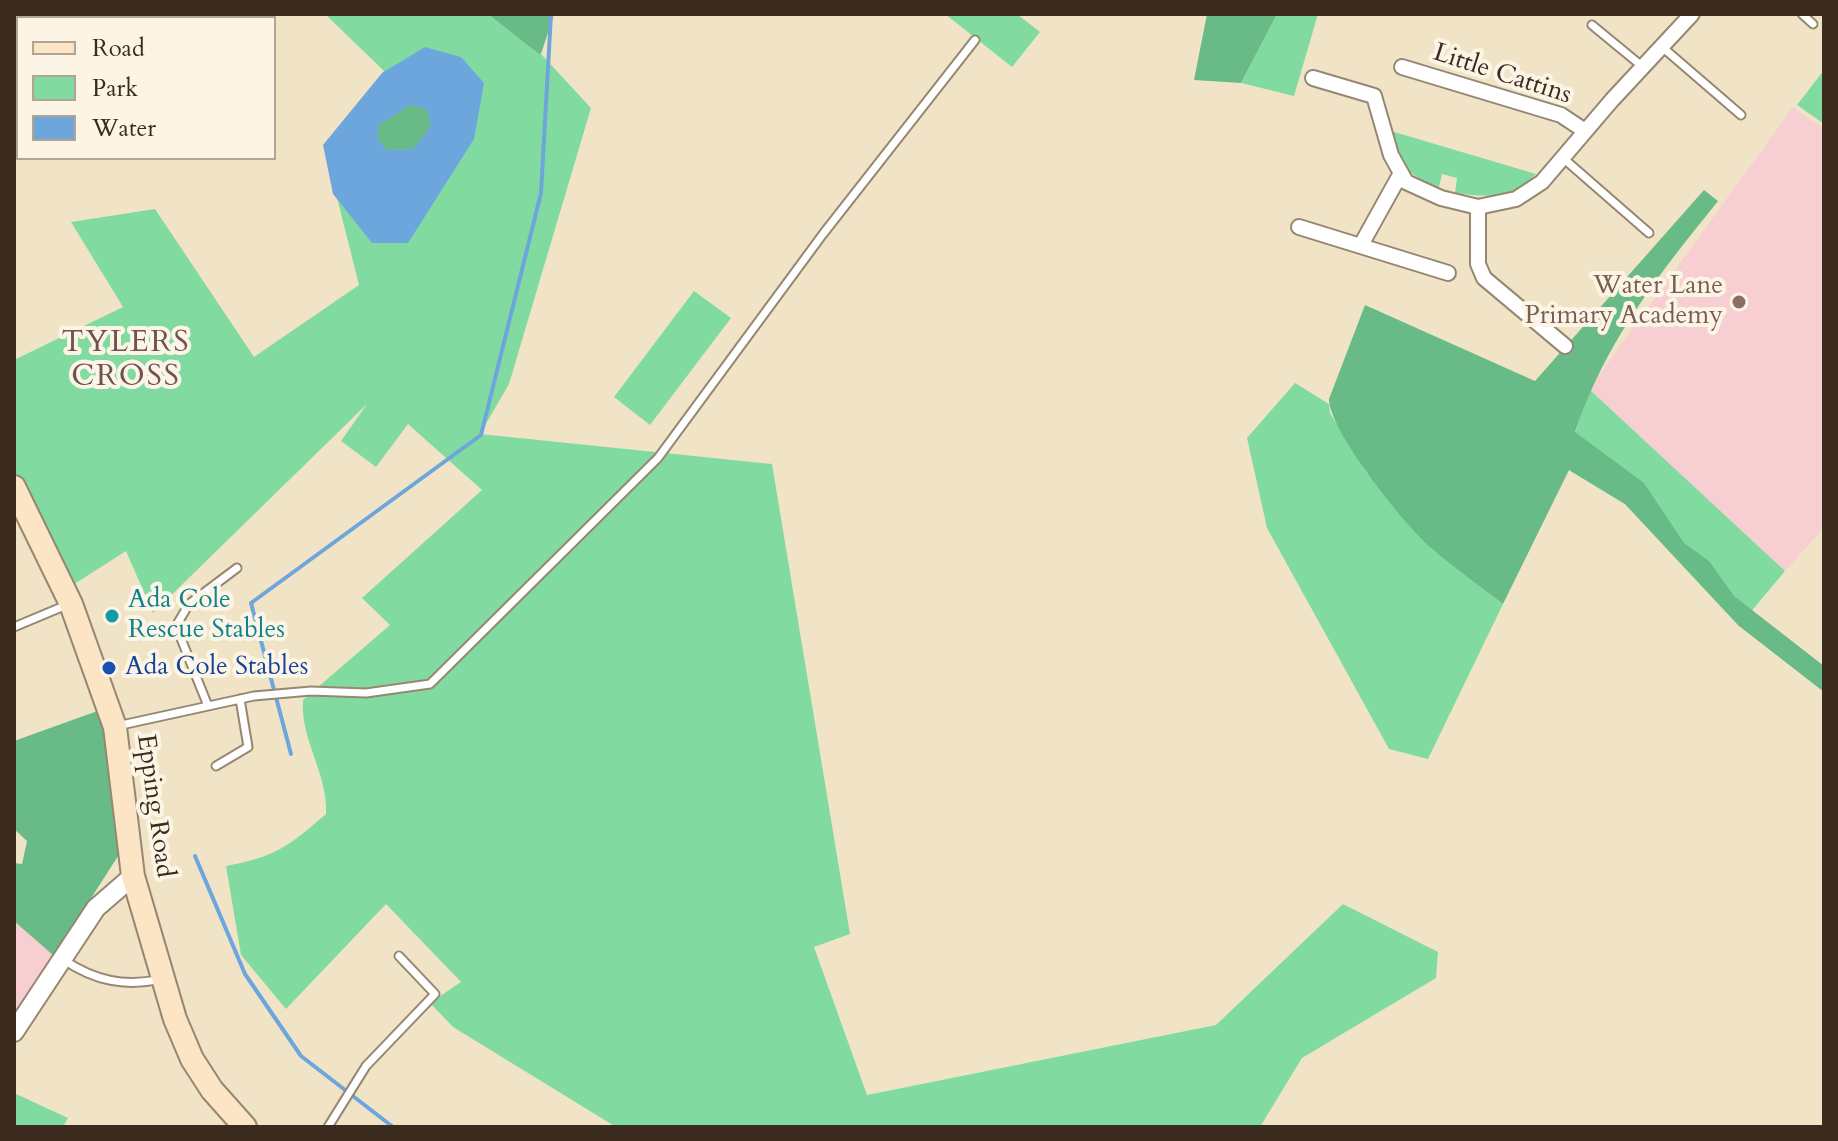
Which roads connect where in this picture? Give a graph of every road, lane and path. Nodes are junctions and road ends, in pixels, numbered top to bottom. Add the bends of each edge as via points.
1 (1692, 14) edge
2 (1802, 14) edge
3 (1813, 24) dead end
4 (1592, 25) dead end
5 (975, 40) dead end
6 (1661, 46) junction
7 (1402, 67) dead end
8 (1643, 67) junction
9 (1313, 78) dead end
10 (1741, 115) dead end
11 (1585, 131) junction
12 (1563, 158) junction
13 (1401, 173) junction
14 (1478, 207) junction
15 (1299, 227) dead end
16 (1649, 233) dead end
17 (1361, 245) junction
18 (1448, 273) dead end
19 (1565, 346) dead end
20 (14, 487) edge
21 (237, 568) dead end
22 (71, 604) junction
23 (14, 627) edge
24 (240, 699) junction
25 (208, 706) junction
26 (115, 727) junction
27 (216, 766) dead end
28 (133, 876) junction
29 (399, 956) dead end
30 (62, 958) junction
31 (161, 979) junction
32 (14, 1032) edge
33 (245, 1127) edge
34 (328, 1127) edge

1 - 6 street, Little Cattins
2 - 3 lane
4 - 8 lane
5 - 24 lane via 658,458 430,684
6 - 8 street, Little Cattins
6 - 10 lane
7 - 11 street, Little Cattins via 1561,115
8 - 11 street, Little Cattins
9 - 13 street via 1374,96
11 - 12 street, Little Cattins
12 - 14 street, Little Cattins via 1542,182 1516,199
12 - 16 lane
13 - 14 street, Little Cattins via 1406,182 1441,198
13 - 17 street
14 - 19 street via 1478,264 1484,278
15 - 17 street
17 - 18 street
20 - 22 main road, Epping Road
21 - 25 lane via 189,604 176,626
22 - 23 lane
22 - 26 main road, Epping Road
24 - 25 lane
24 - 27 lane via 248,747
25 - 26 lane
26 - 28 main road, Epping Road
28 - 30 street via 96,908
28 - 31 main road, Epping Road
29 - 34 lane via 435,994 366,1066
30 - 31 lane via 110,981
30 - 32 street
31 - 33 main road, Epping Road via 192,1059

